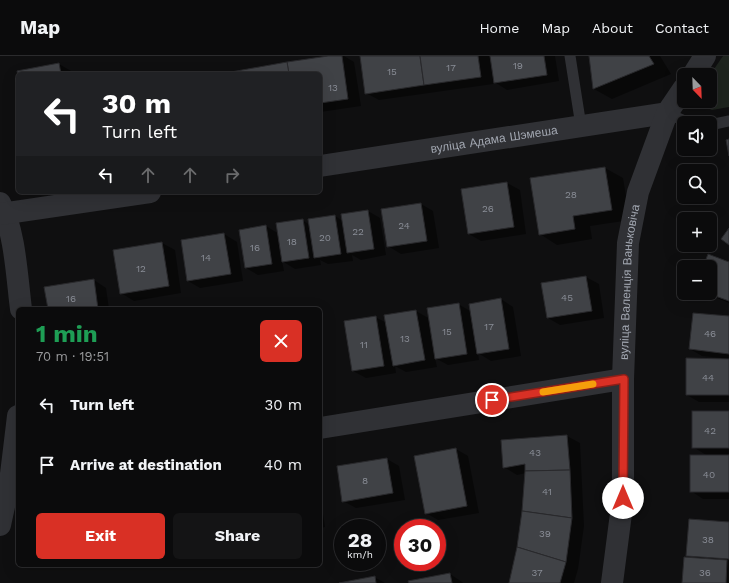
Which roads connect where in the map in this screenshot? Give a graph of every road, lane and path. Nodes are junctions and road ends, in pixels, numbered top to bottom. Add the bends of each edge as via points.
1 (570, 56) edge
2 (706, 56) edge
3 (698, 68) edge
4 (677, 98) edge
5 (667, 113) junction
6 (677, 118) edge
7 (729, 121) edge
8 (717, 123) edge
9 (582, 126) junction
10 (322, 166) edge
11 (134, 194) edge
12 (2, 210) edge
13 (20, 307) edge
14 (624, 379) junction
15 (322, 428) edge
16 (16, 445) edge
17 (14, 474) edge
18 (0, 525) edge
19 (612, 583) edge

1 - 9 lane
2 - 3 street
4 - 5 street, вуліца Валенція Ваньковіча
5 - 6 lane
5 - 9 street, вуліца Адама Шэмеша
5 - 14 street, вуліца Валенція Ваньковіча via 638,192 628,242
7 - 8 lane
9 - 10 street, вуліца Адама Шэмеша
11 - 12 street
12 - 13 street via 15,261
14 - 15 street
14 - 19 street, вуліца Валенція Ваньковіча via 623,498
16 - 17 street
17 - 18 street

